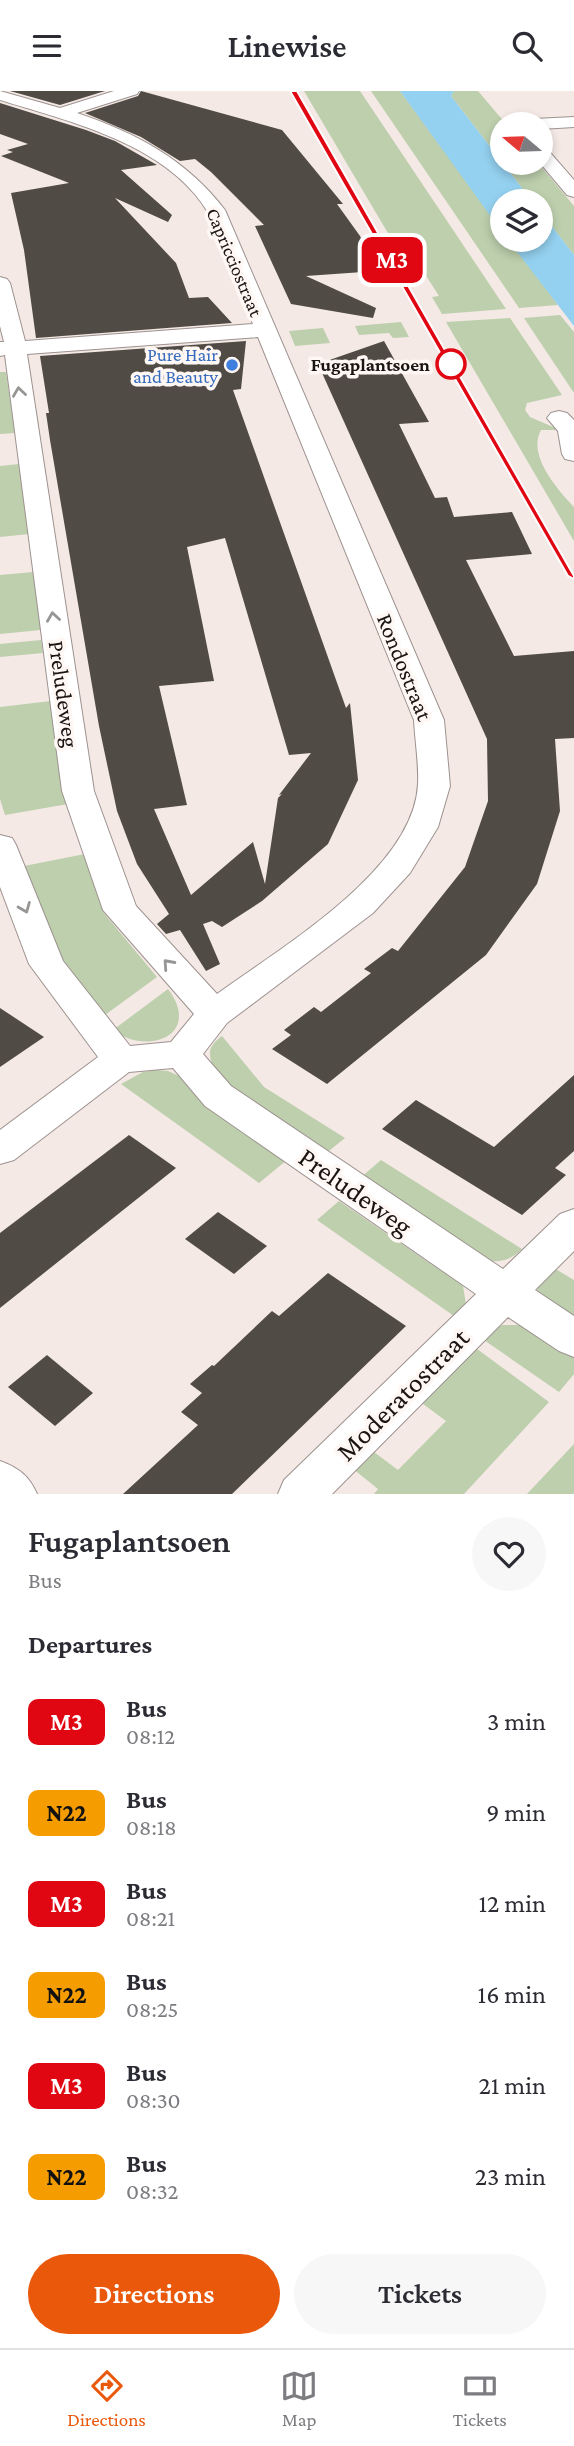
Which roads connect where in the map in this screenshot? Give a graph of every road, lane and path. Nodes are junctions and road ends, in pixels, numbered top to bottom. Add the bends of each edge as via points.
1 (131, 91) edge
2 (0, 95) edge
3 (60, 113) junction
4 (574, 122) edge
5 (553, 123) edge
6 (553, 167) edge
7 (574, 191) edge
8 (0, 283) edge
9 (265, 330) junction
10 (8, 348) edge
11 (559, 418) dead end
12 (574, 454) edge
13 (0, 845) edge
14 (214, 1014) junction
15 (182, 1054) junction
16 (120, 1059) junction
17 (0, 1150) edge
18 (574, 1225) edge
19 (504, 1293) junction
20 (574, 1339) edge
21 (0, 1482) edge
22 (14, 1494) edge
23 (300, 1494) edge

1 - 3 street
2 - 3 street, Capricciostraat
3 - 9 street, Capricciostraat via 108,128 144,146 174,165 206,197 218,214
4 - 5 street
6 - 7 street
8 - 10 street, Preludeweg
9 - 10 street
9 - 14 street, Rondostraat via 429,720 434,786 422,827 398,866 361,905
14 -> 10 street, Preludeweg via 120,910 78,791 16,367
11 - 12 street via 570,430
13 -> 16 street via 47,964
14 - 15 street
15 - 16 street
15 - 19 street, Preludeweg via 218,1096
16 - 17 street
18 - 19 street
19 - 20 street, Preludeweg
19 - 23 street, Moderatostraat
21 - 22 street

